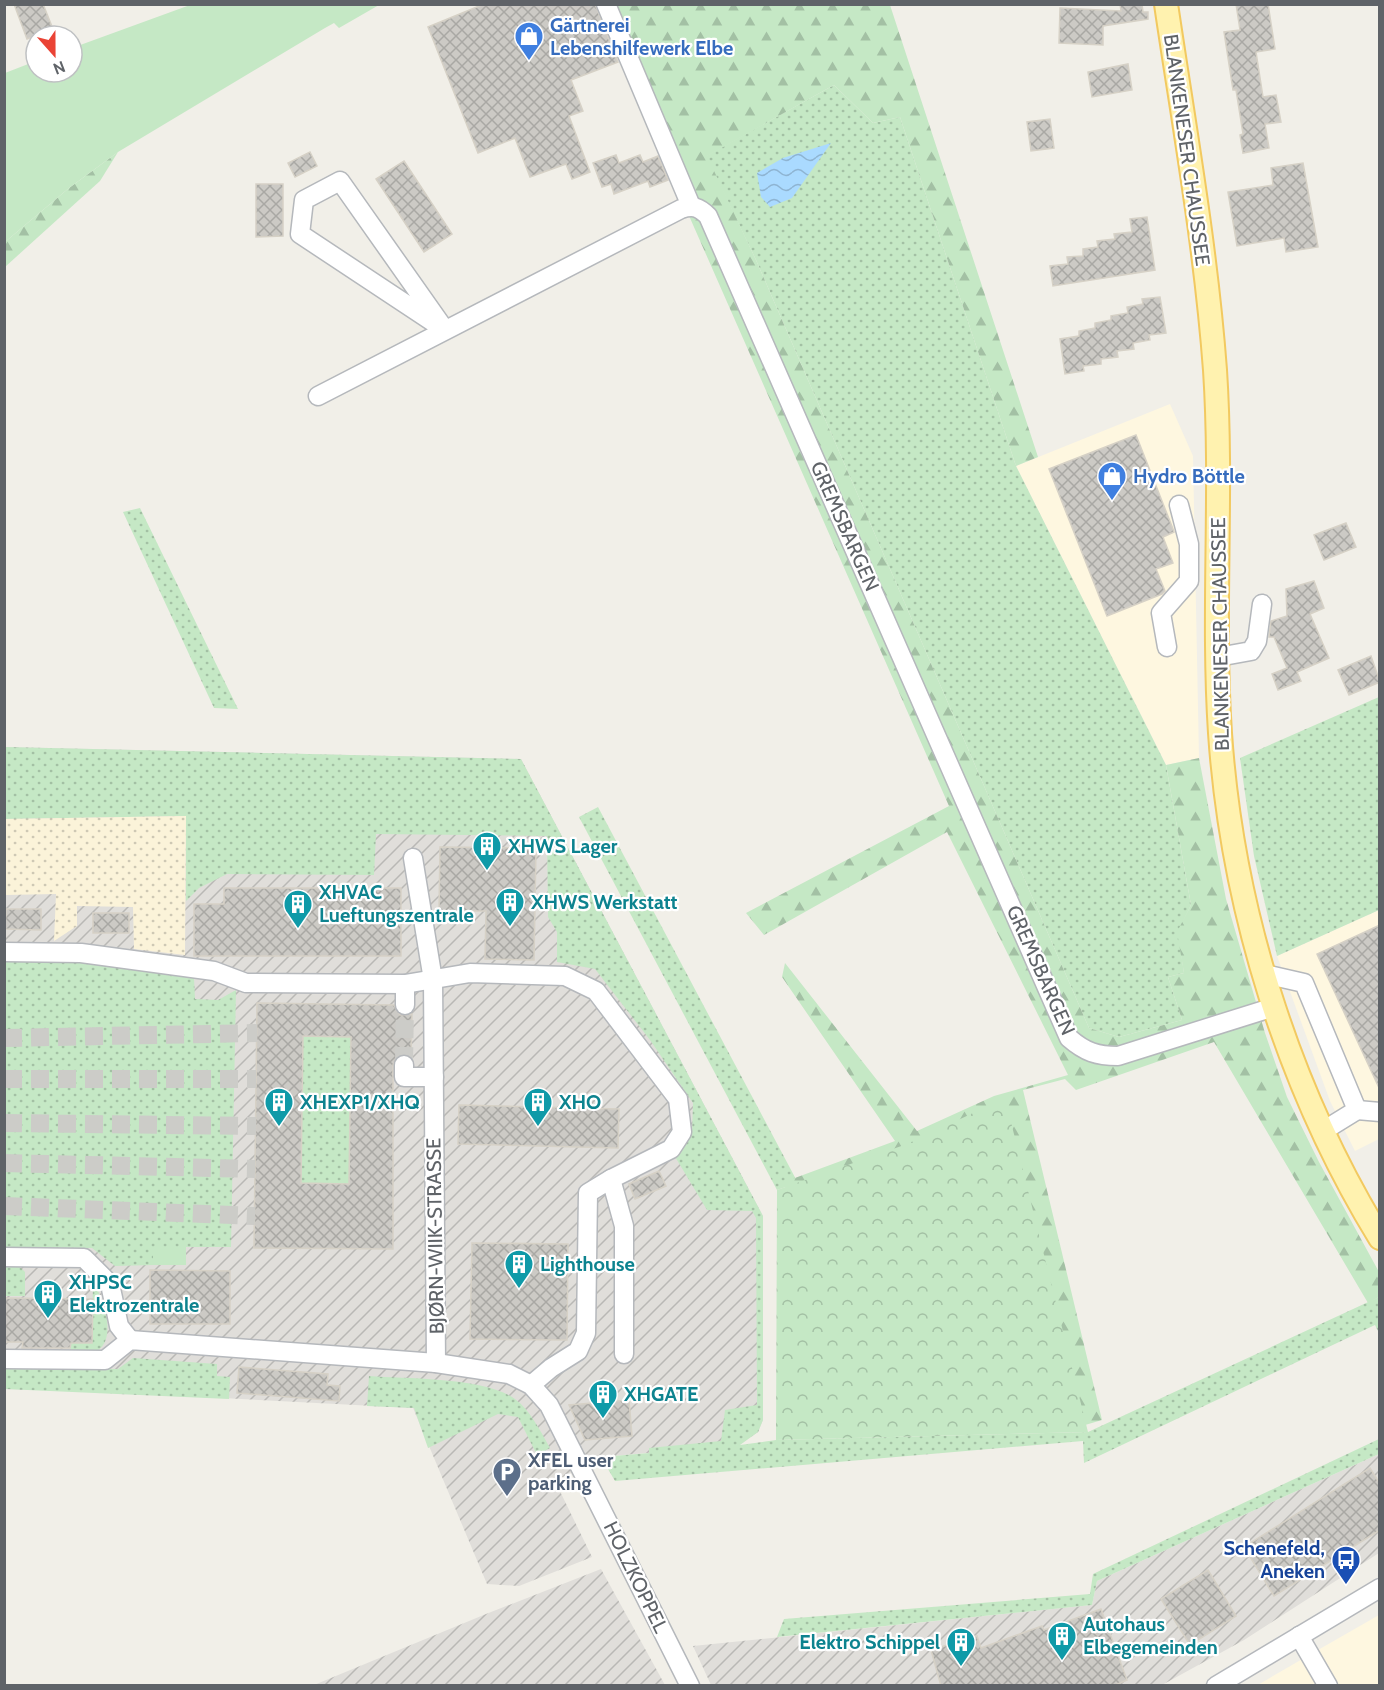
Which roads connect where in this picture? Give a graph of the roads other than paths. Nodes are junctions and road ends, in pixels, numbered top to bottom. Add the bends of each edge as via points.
1 (606, 4) edge
2 (1166, 4) edge
3 (691, 206) junction
4 (445, 330) junction
5 (318, 396) dead end
6 (1179, 504) dead end
7 (1189, 581) junction
8 (1218, 583) junction
9 (1262, 604) dead end
10 (1167, 647) dead end
11 (1218, 657) junction
12 (413, 858) dead end
13 (4, 952) edge
14 (1265, 974) junction
15 (433, 980) junction
16 (405, 984) junction
17 (405, 1005) tunnel mouth
18 (1274, 1007) junction
19 (404, 1065) dead end
20 (434, 1077) junction
21 (1357, 1110) junction
22 (1380, 1112) edge
23 (1323, 1131) junction
24 (610, 1179) junction
25 (1380, 1238) edge
26 (4, 1257) edge
27 (130, 1340) junction
28 (624, 1354) dead end
29 (4, 1359) edge
30 (436, 1363) junction
31 (531, 1385) junction
32 (1380, 1588) edge
33 (1299, 1636) junction
34 (690, 1686) edge
35 (1216, 1686) edge
36 (1328, 1686) edge

1 - 3 street
2 - 8 main road, BLANKENESER CHAUSSEE via 1204,259 1215,370
3 - 4 street
3 - 18 street, GREMSBARGEN via 708,216 1069,1038 1098,1056 1118,1056
4 - 4 street via 340,181 304,200 300,234
4 - 5 street
6 - 7 street via 1189,544
7 - 8 street
7 - 10 street via 1161,613
8 - 11 main road, BLANKENESER CHAUSSEE
9 - 11 street via 1257,641 1251,651
11 - 14 main road, BLANKENESER CHAUSSEE via 1227,793 1237,860
12 - 15 street, BJØRN-WIIK-STRASSE
13 - 16 street via 81,953 214,971 246,983
14 - 18 main road, BLANKENESER CHAUSSEE
14 - 21 street via 1304,983
15 - 16 street
15 - 20 street, BJØRN-WIIK-STRASSE
15 - 24 street via 470,973 565,976 596,991 678,1099 682,1131 671,1149
16 - 17 street
18 - 23 main road, BLANKENESER CHAUSSEE
19 - 20 street via 404,1077
20 - 30 street, BJØRN-WIIK-STRASSE
21 - 22 street
21 - 23 street
23 - 25 main road, BLANKENESER CHAUSSEE
24 - 28 street via 624,1226
24 - 31 street via 588,1194 586,1334 578,1351
26 - 27 street via 84,1258 110,1284 119,1326
27 - 29 street via 105,1360
27 - 30 street
30 - 31 street via 509,1374
31 - 34 street, HOLZKOPPEL via 549,1405
32 - 33 street
33 - 35 street
33 - 36 street

